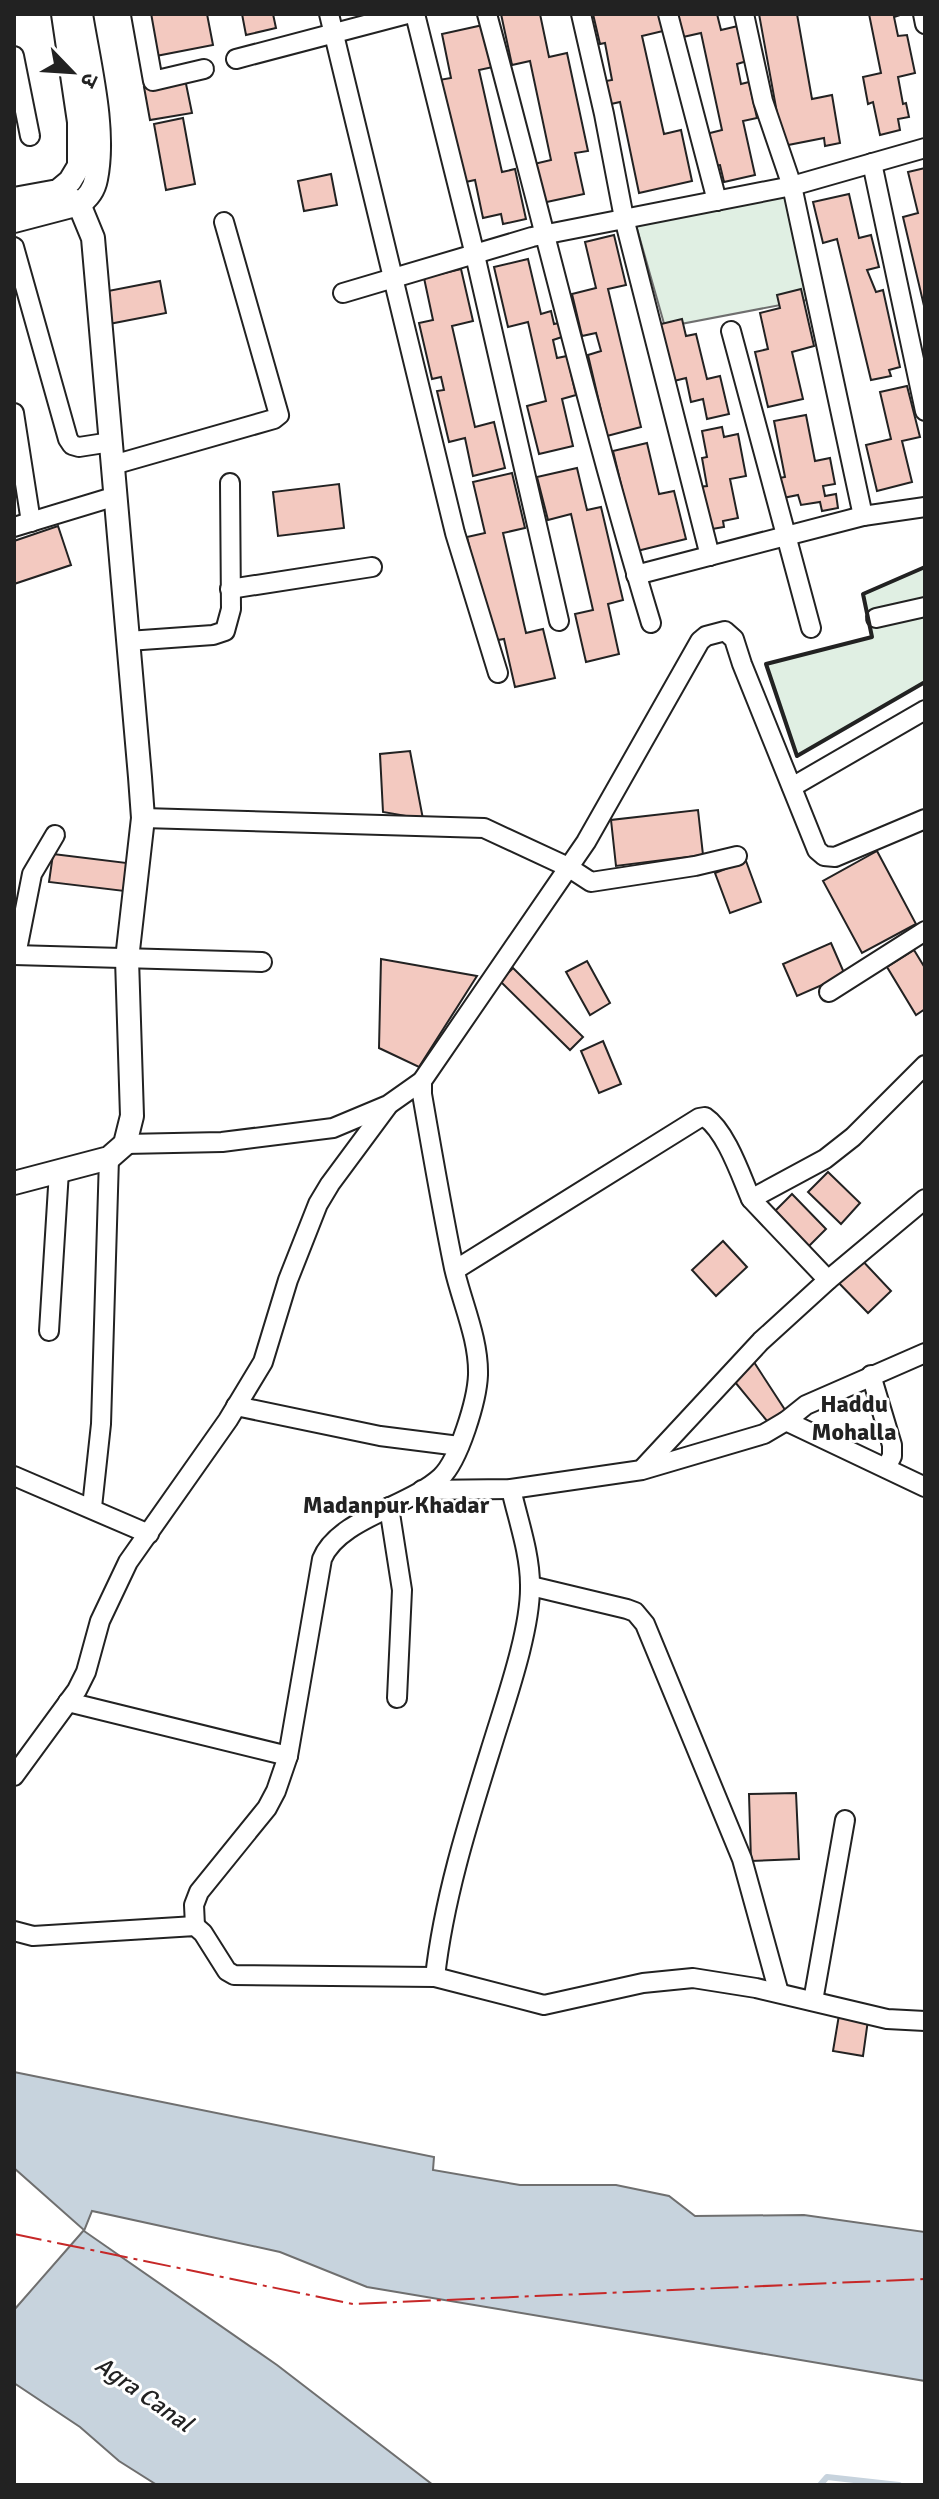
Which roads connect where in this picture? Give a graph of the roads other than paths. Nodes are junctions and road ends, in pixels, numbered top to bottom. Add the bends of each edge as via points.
1 (63, 14) edge
2 (81, 14) edge
3 (141, 14) edge
4 (329, 14) edge
5 (407, 14) edge
6 (415, 14) edge
7 (487, 14) edge
8 (581, 14) edge
9 (668, 14) edge
10 (744, 14) edge
11 (923, 14) edge
12 (925, 24) edge
13 (334, 34) junction
14 (14, 56) edge
15 (236, 59) dead end
16 (204, 69) dead end
17 (18, 94) edge
18 (30, 136) dead end
19 (925, 148) edge
20 (872, 163) junction
21 (792, 186) junction
22 (58, 191) junction
23 (14, 199) edge
24 (717, 201) junction
25 (79, 204) junction
26 (624, 218) junction
27 (14, 221) edge
28 (224, 222) dead end
29 (547, 234) junction
30 (14, 247) edge
31 (475, 255) junction
32 (395, 278) junction
33 (343, 293) dead end
34 (731, 331) dead end
35 (925, 411) edge
36 (14, 413) edge
37 (111, 442) junction
38 (113, 465) junction
39 (230, 483) dead end
40 (116, 496) junction
41 (925, 507) edge
42 (863, 516) junction
43 (22, 524) edge
44 (786, 535) junction
45 (710, 556) junction
46 (372, 567) dead end
47 (636, 575) junction
48 (230, 589) junction
49 (925, 607) edge
50 (876, 618) dead end
51 (559, 621) dead end
52 (651, 623) dead end
53 (811, 628) dead end
54 (128, 641) junction
55 (498, 673) dead end
56 (925, 710) edge
57 (792, 787) junction
58 (143, 818) junction
59 (925, 819) edge
60 (55, 835) dead end
61 (737, 856) dead end
62 (568, 867) junction
63 (925, 931) edge
64 (15, 955) edge
65 (127, 959) junction
66 (262, 962) dead end
67 (829, 992) dead end
68 (925, 1065) edge
69 (422, 1081) junction
70 (388, 1105) junction
71 (117, 1151) junction
72 (59, 1171) junction
73 (14, 1183) edge
74 (751, 1199) junction
75 (925, 1199) edge
76 (455, 1270) junction
77 (828, 1280) junction
78 (49, 1331) dead end
79 (925, 1353) edge
80 (871, 1375) junction
81 (236, 1406) junction
82 (786, 1421) junction
83 (459, 1446) junction
84 (886, 1468) junction
85 (642, 1470) junction
86 (14, 1476) edge
87 (925, 1487) edge
88 (511, 1489) junction
89 (422, 1490) junction
90 (92, 1507) junction
91 (389, 1507) junction
92 (149, 1534) junction
93 (531, 1586) junction
94 (397, 1698) dead end
95 (68, 1702) junction
96 (288, 1756) junction
97 (14, 1776) edge
98 (845, 1820) dead end
99 (195, 1926) junction
100 (14, 1931) edge
101 (435, 1977) junction
102 (779, 1993) junction
103 (813, 2001) junction
104 (925, 2021) edge

1 - 22 street via 80,146 79,166
2 - 25 street via 98,148 96,179
3 - 16 street via 153,81
4 - 13 street
5 - 13 street
6 - 31 street
7 - 29 street
8 - 26 street
9 - 24 street
10 - 21 street via 763,101
11 - 12 street
13 - 15 street
13 - 32 street
14 - 17 street
17 - 18 street
19 - 20 street
20 - 21 street
20 - 35 street
21 - 24 street
21 - 42 street
22 - 23 street
22 - 25 street
24 - 26 street
25 - 27 street
25 - 37 street via 93,238
26 - 29 street
26 - 45 street
28 - 38 street via 279,415
29 - 31 street
29 - 47 street
30 - 37 street via 68,439 79,447
31 - 32 street
31 - 51 street
32 - 33 street
32 - 55 street via 455,533
34 - 44 street
36 - 43 street
37 - 38 street
38 - 40 street
39 - 48 street
40 - 43 street
40 - 54 street
41 - 42 street
42 - 44 street
44 - 45 street
44 - 53 street
45 - 47 street
46 - 48 street
47 - 52 street
48 - 54 street via 225,631
49 - 50 street
54 - 58 street
56 - 57 street
57 - 59 street via 824,856 835,857
57 - 62 street via 734,639 725,631 706,636
58 - 62 street via 484,828
58 - 65 street
60 - 64 street via 32,874
61 - 62 street via 591,882
62 - 69 street
63 - 67 street
64 - 65 street
65 - 66 street
65 - 71 street via 132,1116
68 - 74 street via 825,1159
69 - 70 street
69 - 76 street
70 - 71 street via 333,1128 305,1133
70 - 81 street via 318,1204 263,1362
71 - 72 street
71 - 90 street
72 - 73 street
72 - 78 street
74 - 76 street via 711,1121 699,1118
74 - 77 street
75 - 77 street
76 - 83 street via 478,1373
77 - 85 street via 740,1362
79 - 80 street
80 - 82 street via 806,1405
80 - 84 street via 892,1445
81 - 83 street via 380,1436
81 - 92 street
82 - 84 street
82 - 85 street via 764,1434
83 - 89 street via 443,1475
84 - 87 street
85 - 88 street
86 - 90 street
88 - 89 street
88 - 93 street
89 - 91 street
90 - 92 street
91 - 94 street via 402,1590
91 - 96 street via 326,1549
92 - 95 street via 128,1562 105,1610 86,1672
93 - 101 street via 510,1688 458,1863
93 - 102 street via 627,1609 645,1624 742,1859
95 - 96 street
95 - 97 street
96 - 99 street via 267,1808 199,1892
98 - 103 street
99 - 100 street via 33,1936
99 - 101 street via 234,1975
101 - 102 street via 544,2005 693,1978
102 - 103 street
103 - 104 street via 887,2019

